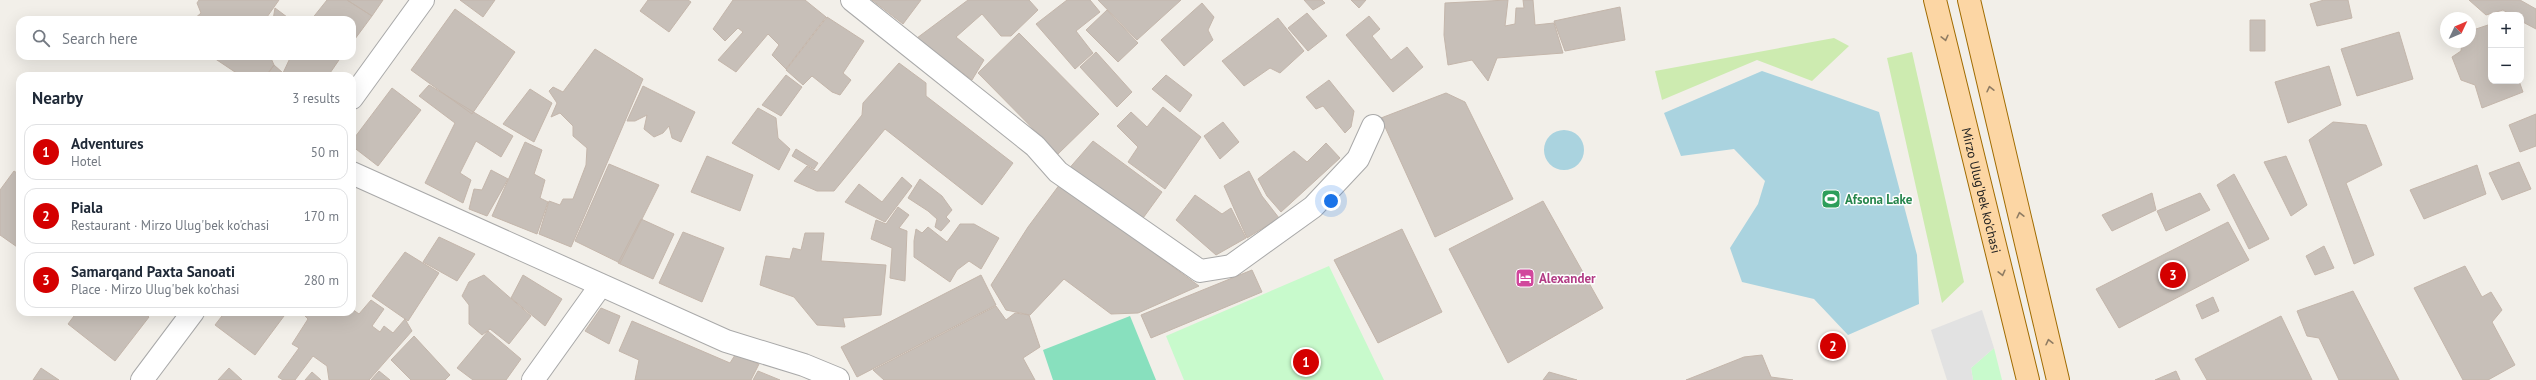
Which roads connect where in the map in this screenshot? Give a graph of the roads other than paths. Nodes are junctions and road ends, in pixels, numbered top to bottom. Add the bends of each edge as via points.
1 (423, 0) edge
2 (852, 0) edge
3 (1935, 0) edge
4 (1969, 0) edge
5 (356, 92) edge
6 (1373, 126) dead end
7 (356, 175) edge
8 (601, 285) junction
9 (190, 316) edge
10 (838, 379) edge
11 (142, 380) edge
12 (533, 380) edge
13 (2028, 380) edge
14 (2058, 380) edge

1 - 5 street
2 - 6 street via 1035,146 1058,172 1200,272 1231,266 1313,207 1358,159
3 -> 13 main road, Mirzo Ulug'bek ko'chasi
14 -> 4 main road
7 - 8 street
8 - 10 street via 726,340 804,365
8 - 12 street
9 - 11 street

